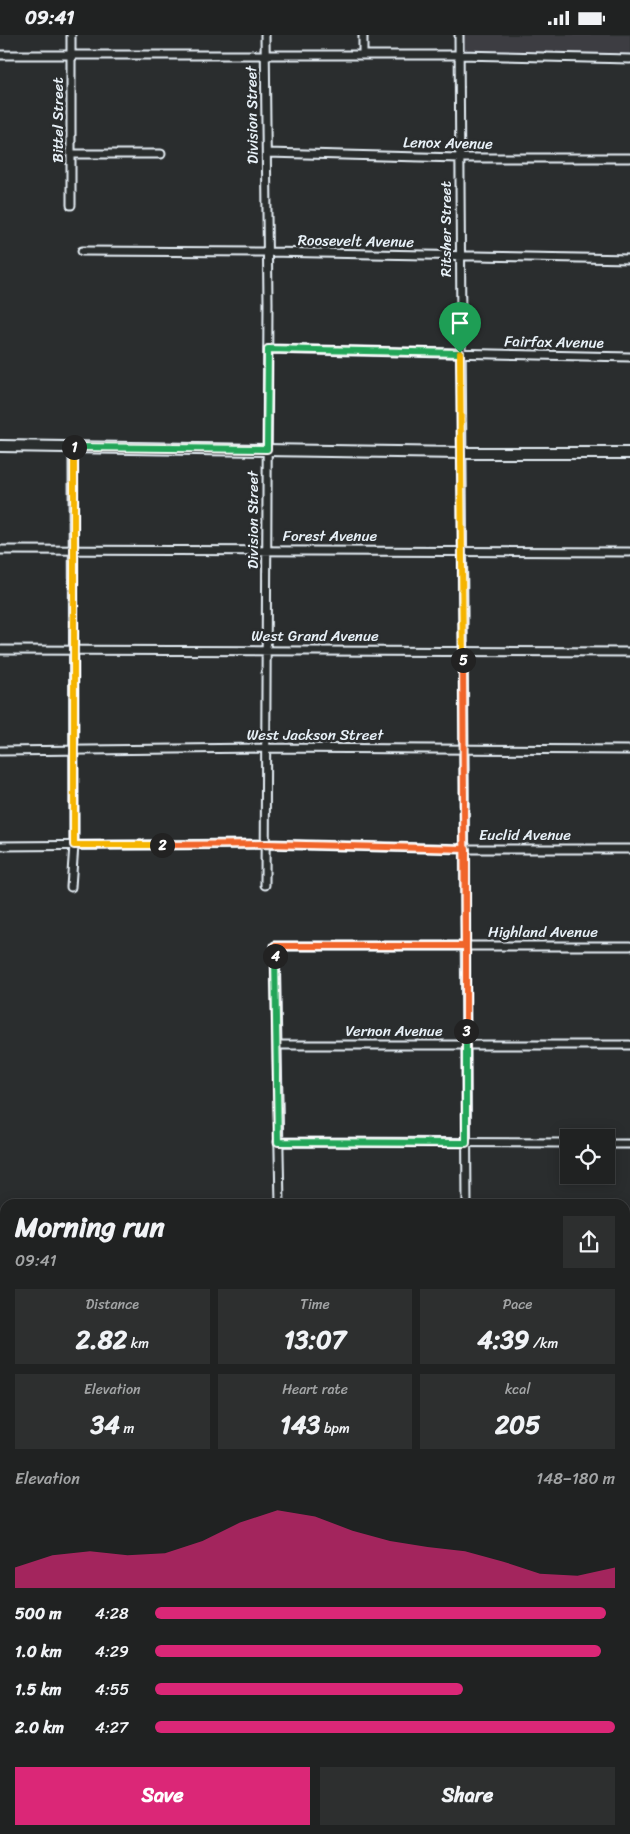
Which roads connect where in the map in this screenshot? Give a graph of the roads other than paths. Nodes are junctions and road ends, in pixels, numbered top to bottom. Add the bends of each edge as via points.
1 (71, 35) edge
2 (265, 35) edge
3 (363, 35) edge
4 (459, 35) edge
5 (0, 55) edge
6 (72, 55) junction
7 (363, 55) junction
8 (459, 55) junction
9 (265, 56) junction
10 (630, 59) edge
11 (161, 153) dead end
12 (267, 153) junction
13 (72, 154) junction
14 (459, 157) junction
15 (630, 159) edge
16 (71, 205) dead end
17 (82, 251) dead end
18 (268, 252) junction
19 (460, 257) junction
20 (630, 259) edge
21 (268, 349) junction
22 (460, 353) junction
23 (630, 357) edge
24 (0, 446) edge
25 (73, 447) junction
26 (267, 449) junction
27 (462, 453) junction
28 (630, 453) edge
29 (0, 550) edge
30 (73, 550) junction
31 (267, 550) junction
32 (463, 551) junction
33 (630, 552) edge
34 (0, 650) edge
35 (73, 650) junction
36 (267, 650) junction
37 (463, 651) junction
38 (630, 653) edge
39 (265, 748) junction
40 (464, 749) junction
41 (630, 750) edge
42 (0, 751) edge
43 (74, 751) junction
44 (266, 844) junction
45 (74, 845) junction
46 (0, 846) edge
47 (466, 849) junction
48 (630, 849) edge
49 (265, 885) dead end
50 (71, 887) dead end
51 (465, 946) junction
52 (630, 946) edge
53 (466, 1044) junction
54 (278, 1045) junction
55 (630, 1045) edge
56 (278, 1142) junction
57 (466, 1143) junction
58 (560, 1143) edge
59 (615, 1143) edge
60 (630, 1143) edge
61 (280, 1199) edge
62 (467, 1199) edge

1 - 6 street, Bittel Street
2 - 9 street, Division Street
3 - 7 street
4 - 8 street, Ritsher Street
5 - 6 street
6 - 9 street
6 - 13 street, Bittel Street
7 - 8 street
7 - 9 street
8 - 10 street
8 - 14 street, Ritsher Street
9 - 12 street, Division Street
11 - 13 street
12 - 14 street, Lenox Avenue
12 - 18 street, Division Street
13 - 16 street, Bittel Street
14 - 15 street, Lenox Avenue
14 - 19 street, Ritsher Street
17 - 18 street, Roosevelt Avenue
18 - 19 street, Roosevelt Avenue
18 - 21 street, Division Street
19 - 20 street, Roosevelt Avenue
19 - 22 street, Ritsher Street
21 - 22 street, Fairfax Avenue
21 - 26 street, Division Street
22 - 23 street, Fairfax Avenue
22 - 27 street, Ritsher Street
24 - 25 street
25 - 26 street
25 - 30 street
26 - 27 street
26 - 31 street, Division Street
27 - 28 street
27 - 32 street, Ritsher Street
29 - 30 street, Forest Avenue
30 - 31 street, Forest Avenue
30 - 35 street
31 - 32 street, Forest Avenue
31 - 36 street, Division Street
32 - 33 street, Forest Avenue
32 - 37 street, Ritsher Street
34 - 35 street, West Grand Avenue
35 - 36 street, West Grand Avenue
35 - 43 street
36 - 37 street, West Grand Avenue
36 - 39 street, Division Street
37 - 38 street, West Grand Avenue
37 - 40 street, Ritsher Street
39 - 40 street, West Jackson Street
39 - 43 street, West Jackson Street
39 - 44 street, Division Street
40 - 41 street, West Jackson Street
40 - 47 street, Ritsher Street
42 - 43 street, West Jackson Street
43 - 45 street
44 - 45 street, Euclid Avenue
44 - 47 street, Euclid Avenue
44 - 49 street, Division Street
45 - 46 street, Euclid Avenue
45 - 50 street
47 - 48 street, Euclid Avenue
47 - 51 street, Ritsher Street
51 - 52 street, Highland Avenue
51 - 53 street, Ritsher Street
51 - 54 street, Highland Avenue via 275,946
53 - 54 street, Vernon Avenue
53 - 55 street, Vernon Avenue
53 - 57 street, Ritsher Street
54 - 56 street
56 - 57 street
56 - 61 street
57 - 58 street
57 - 62 street, Ritsher Street
59 - 60 street

